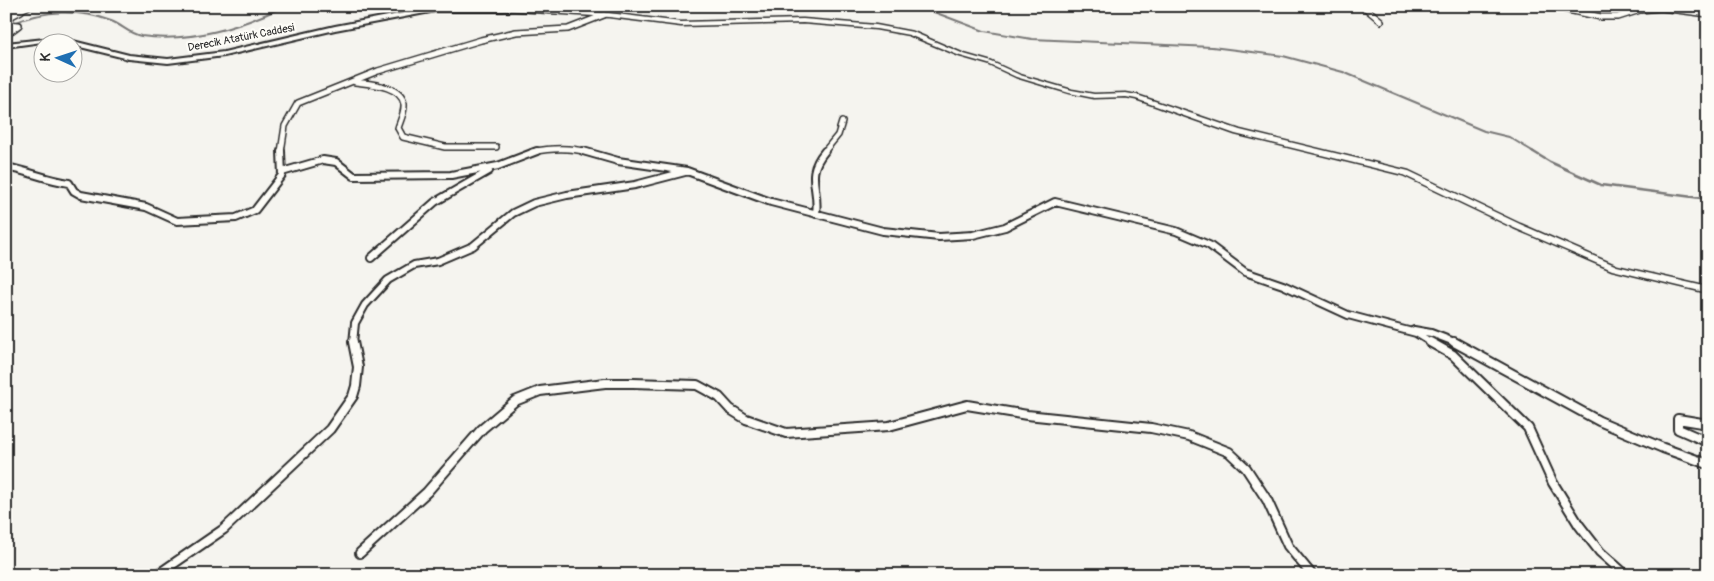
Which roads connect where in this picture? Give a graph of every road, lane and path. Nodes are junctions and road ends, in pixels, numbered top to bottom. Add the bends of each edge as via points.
1 (29, 6) edge
2 (538, 6) edge
3 (1363, 6) edge
4 (1549, 6) edge
5 (21, 10) junction
6 (503, 10) junction
7 (6, 11) edge
8 (1708, 14) edge
9 (604, 15) junction
10 (6, 19) edge
11 (1381, 20) dead end
12 (6, 24) edge
13 (6, 35) edge
14 (32, 42) edge
15 (6, 45) edge
16 (82, 46) edge
17 (354, 82) junction
18 (842, 122) dead end
19 (496, 147) dead end
20 (498, 166) junction
21 (6, 167) edge
22 (687, 171) junction
23 (282, 172) junction
24 (816, 214) junction
25 (371, 258) dead end
26 (1708, 290) edge
27 (1403, 329) junction
28 (1708, 424) edge
29 (1708, 442) edge
30 (1708, 464) edge
31 (360, 553) dead end
32 (157, 575) edge
33 (1312, 575) edge
34 (1626, 575) edge

1 - 5 street
2 - 6 main road, Derecik Atatürk Caddesi
3 - 11 street
4 - 8 street via 1601,17 1618,17 1661,8
5 - 7 street
5 - 10 street
6 - 9 street
6 - 16 main road, Derecik Atatürk Caddesi via 428,11 335,28 224,54 168,61 129,57
9 - 17 street via 568,29 499,35 378,71
9 - 26 street via 681,24 838,22 911,33 1045,85 1094,96 1137,97 1238,132 1406,173 1615,268
12 - 13 street via 19,25
14 - 15 main road, Derecik Atatürk Caddesi
17 - 19 street via 385,88 400,97 404,107 399,133 410,140 454,148
17 - 23 street via 298,103 291,109 279,167
18 - 24 street via 841,133 813,169 818,201
20 - 22 street via 533,152 564,148 618,161
20 - 23 street via 451,175 375,177 347,174 339,164 323,160
20 - 25 street via 435,202
21 - 23 street via 47,180 69,183 81,195 146,207 177,221 246,215 268,196
22 - 24 street via 771,202
22 - 32 street via 635,185 534,203 513,213 473,246 438,261 414,265 388,280 365,305 355,323 352,342 358,367 356,386 353,396 330,429 224,529
24 - 27 street via 871,230 951,238 1004,227 1055,202 1066,204 1176,231 1219,252 1245,272 1361,319
27 - 30 street via 1428,331 1455,342 1604,425
27 - 34 street via 1453,355 1520,418 1579,525 1600,552
28 - 29 street via 1678,419 1678,429
31 - 33 street via 427,492 482,429 515,401 540,391 633,383 697,386 719,397 746,419 786,433 839,432 889,426 968,404 1027,415 1152,428 1189,436 1229,452 1246,468 1267,500 1288,546

